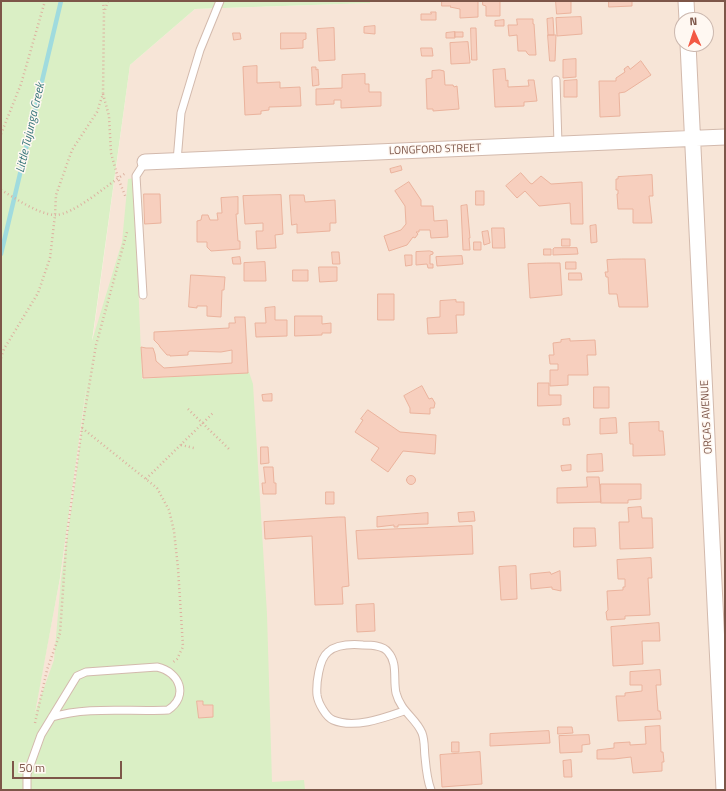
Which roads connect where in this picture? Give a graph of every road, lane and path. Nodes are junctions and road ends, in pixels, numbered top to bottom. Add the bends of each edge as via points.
1 (45, 1) edge
2 (103, 1) edge
3 (108, 1) edge
4 (220, 1) edge
5 (686, 1) edge
6 (687, 12) edge
7 (104, 14) junction
8 (688, 52) edge
9 (556, 80) dead end
10 (103, 94) junction
11 (1, 134) edge
12 (725, 137) edge
13 (693, 139) junction
14 (558, 144) junction
15 (177, 161) junction
16 (145, 162) junction
17 (118, 178) junction
18 (1, 190) edge
19 (128, 202) dead end
20 (55, 215) junction
21 (128, 228) dead end
22 (144, 295) dead end
23 (1, 358) edge
24 (188, 409) dead end
25 (213, 412) dead end
26 (203, 423) junction
27 (82, 428) junction
28 (180, 445) junction
29 (194, 448) dead end
30 (228, 449) dead end
31 (146, 479) junction
32 (166, 669) junction
33 (404, 711) junction
34 (52, 717) junction
35 (38, 745) junction
36 (724, 756) edge
37 (27, 790) edge
38 (431, 790) edge
39 (724, 790) edge

1 - 11 path via 21,84
2 - 7 path
3 - 7 path
4 - 15 lane via 200,50 181,113
5 - 6 street
7 - 10 path
8 - 13 street, ORCAS AVENUE
9 - 14 lane
10 - 17 path via 109,116 111,153
10 - 20 path via 97,112 72,150 56,195
12 - 13 street, LONGFORD STREET
13 - 14 street, LONGFORD STREET
13 - 36 street, ORCAS AVENUE
14 - 15 street, LONGFORD STREET
15 - 16 street, LONGFORD STREET
16 - 17 path
16 - 22 lane via 136,176
17 - 19 path
17 - 20 path via 71,211
18 - 20 path via 40,211
20 - 23 path via 50,258 38,293
21 - 27 path via 96,345
24 - 26 path
25 - 26 path
26 - 28 path
26 - 30 path
27 - 31 path
27 - 35 path via 67,533 60,633 47,670 34,728
28 - 29 path
28 - 31 path
31 - 32 path via 157,488 169,510 174,531 183,647 177,659
32 - 34 lane via 156,667 86,672 77,676
32 - 34 lane via 178,682 179,694 174,705 168,710 64,713
33 - 33 lane via 396,691 393,659 387,650 379,646 349,644 333,648 326,653 320,666 317,696 324,711 332,720 362,722 382,719
33 - 38 lane via 422,732 427,780
34 - 35 lane via 41,734
35 - 37 lane via 27,774
36 - 39 street, ORCAS AVENUE

